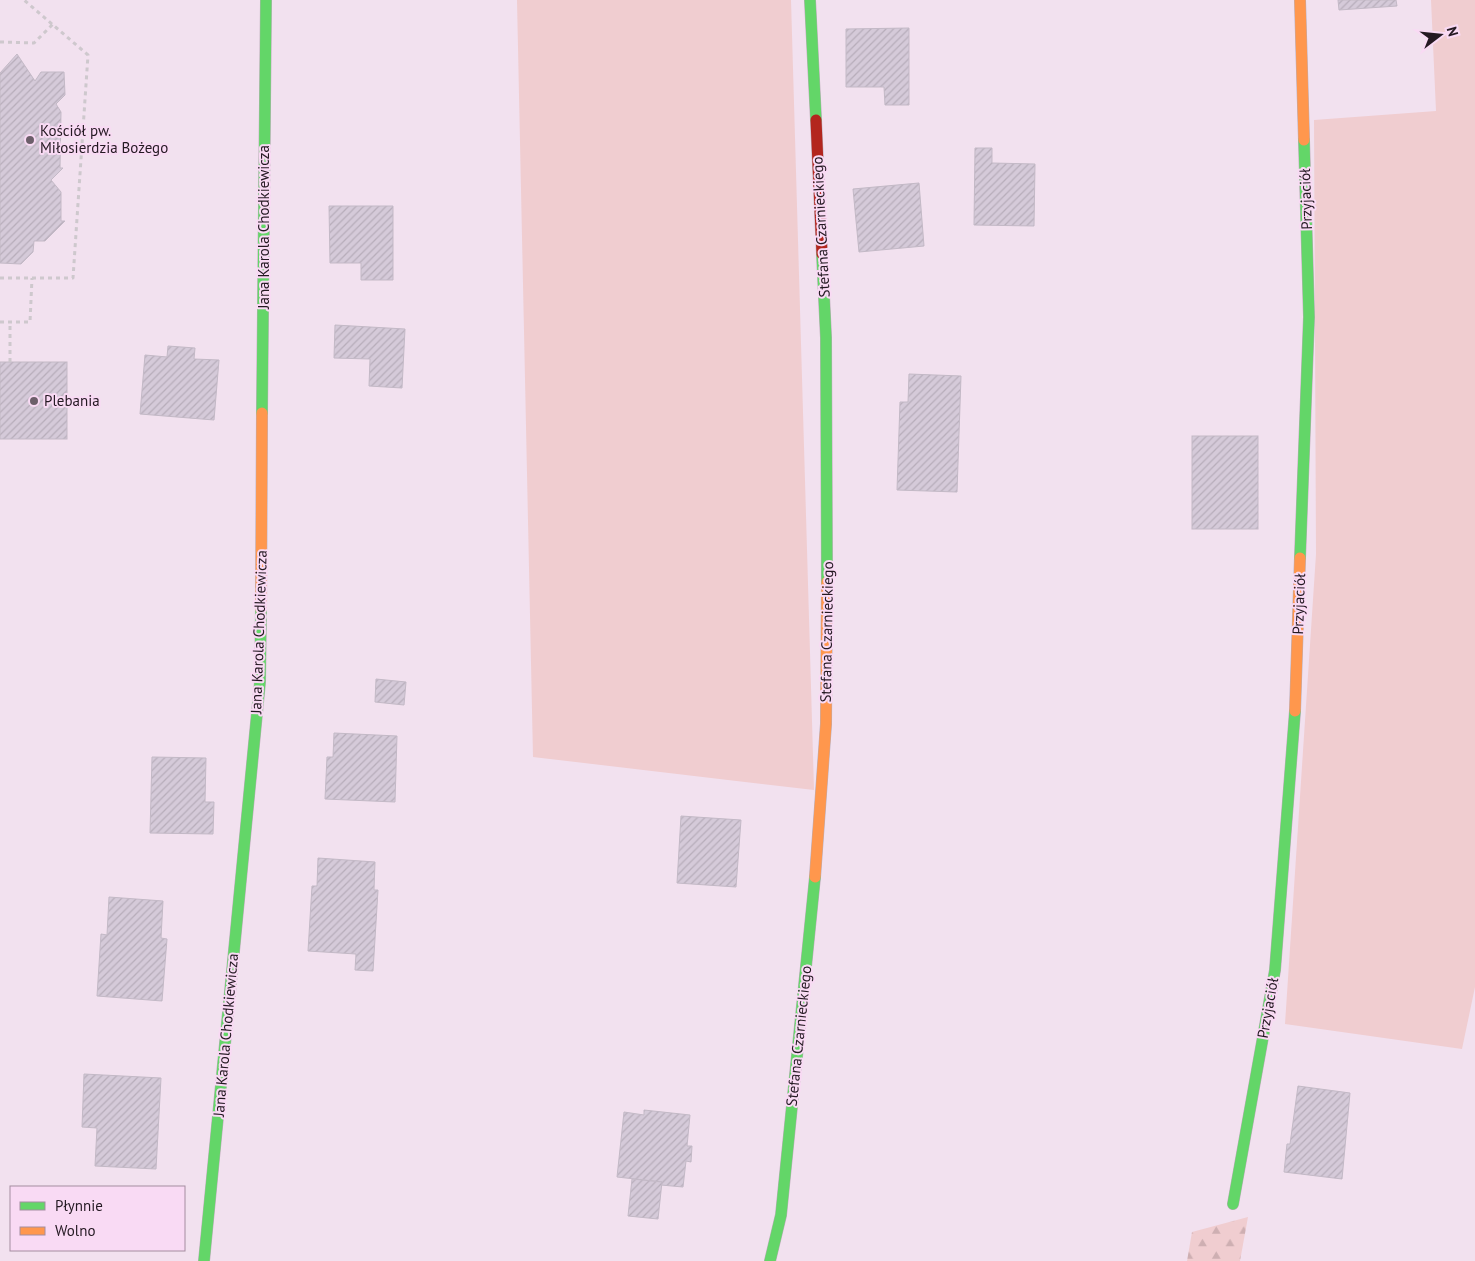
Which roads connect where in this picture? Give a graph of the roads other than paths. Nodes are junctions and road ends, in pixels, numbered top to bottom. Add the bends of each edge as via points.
1 (266, 0) edge
2 (810, 0) edge
3 (1300, 0) edge
4 (1233, 1204) dead end
5 (204, 1261) edge
6 (770, 1261) edge

1 - 5 street, Jana Karola Chodkiewicza via 260,682
2 - 6 street, Stefana Czarnieckiego via 826,348 826,724 815,882 781,1215
3 - 4 street, Przyjaciół via 1309,318 1294,741 1275,970

